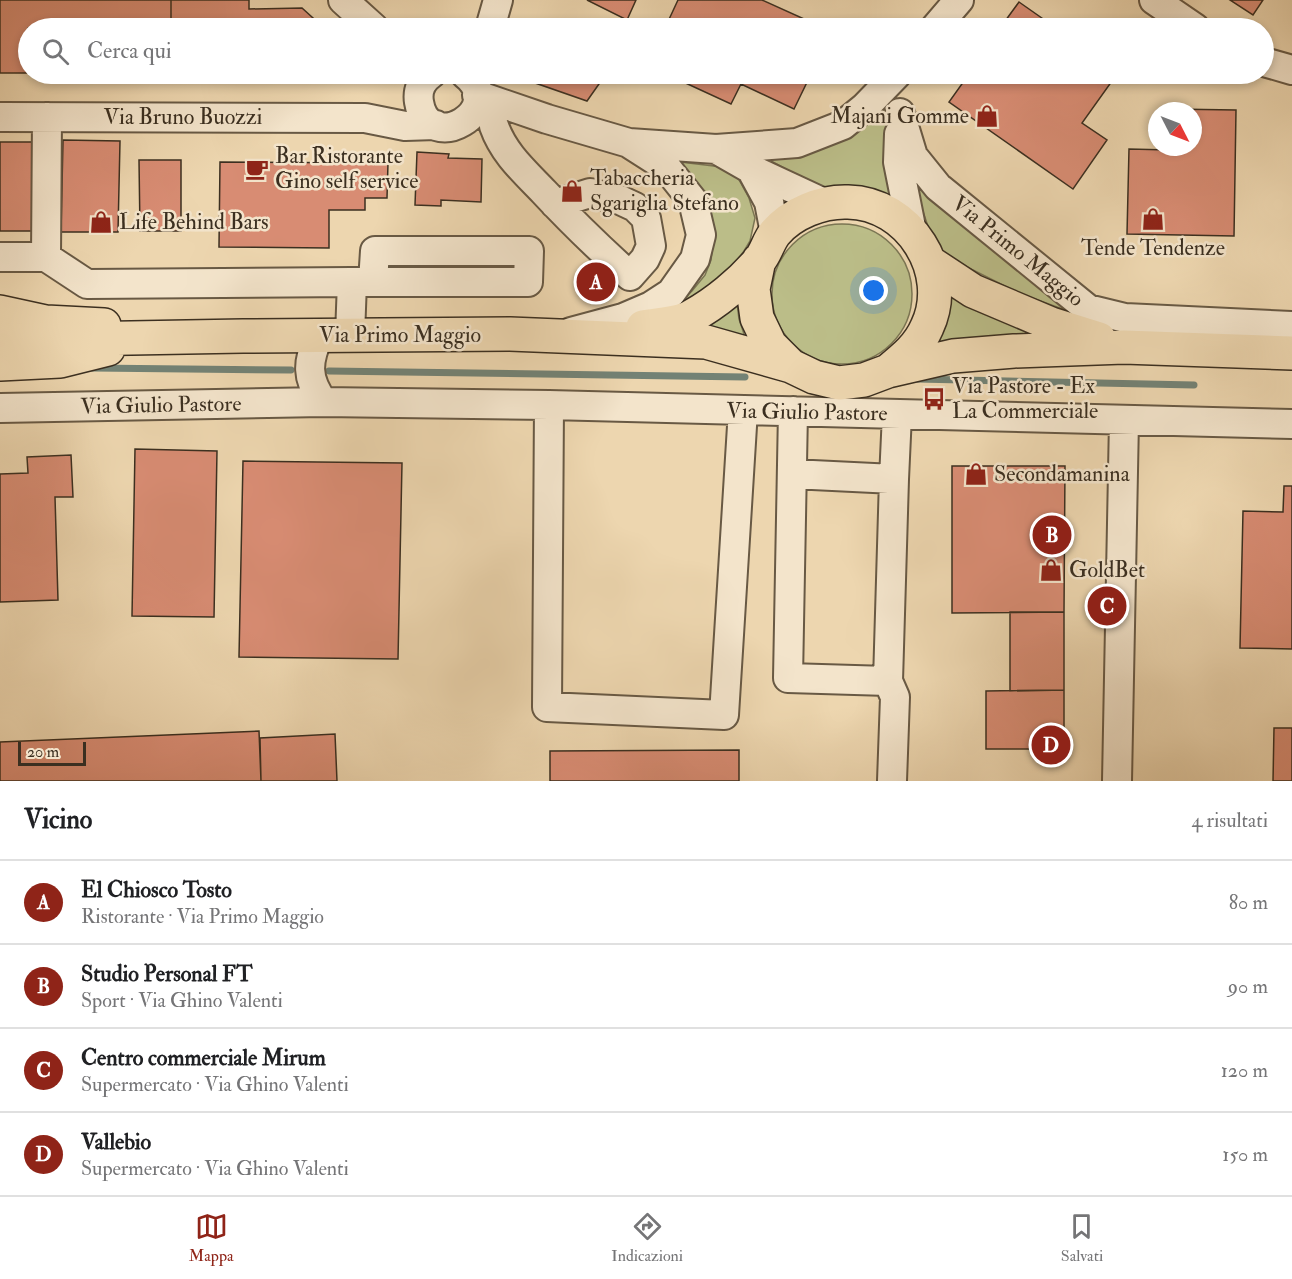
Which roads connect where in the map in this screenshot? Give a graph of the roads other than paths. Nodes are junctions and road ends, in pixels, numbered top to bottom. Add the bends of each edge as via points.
1 (343, 0) edge
2 (959, 0) edge
3 (1154, 0) edge
4 (363, 18) edge
5 (944, 18) edge
6 (1180, 18) edge
7 (1274, 65) edge
8 (1292, 70) edge
9 (473, 84) edge
10 (479, 84) edge
11 (887, 84) edge
12 (909, 84) edge
13 (422, 93) edge
14 (900, 113) junction
15 (0, 117) edge
16 (47, 117) junction
17 (547, 119) junction
18 (465, 122) junction
19 (494, 126) junction
20 (629, 143) junction
21 (716, 149) junction
22 (751, 169) junction
23 (555, 204) dead end
24 (826, 204) junction
25 (912, 232) junction
26 (767, 247) junction
27 (0, 257) edge
28 (46, 257) junction
29 (929, 262) junction
30 (363, 282) junction
31 (0, 312) edge
32 (0, 321) edge
33 (46, 322) junction
34 (1292, 326) edge
35 (334, 335) junction
36 (243, 336) junction
37 (556, 336) junction
38 (588, 337) junction
39 (148, 339) junction
40 (0, 340) edge
41 (1124, 346) junction
42 (1292, 353) edge
43 (0, 364) edge
44 (791, 366) junction
45 (888, 371) junction
46 (323, 402) junction
47 (549, 405) junction
48 (0, 408) edge
49 (743, 410) junction
50 (793, 411) junction
51 (897, 414) junction
52 (1124, 420) junction
53 (1292, 424) edge
54 (792, 474) junction
55 (894, 479) junction
56 (888, 681) junction
57 (892, 781) edge
58 (1117, 781) edge

1 - 4 street
2 - 5 street
3 - 6 street
7 - 8 street
9 - 18 street, Via Bruno Buozzi via 476,107
10 - 17 street, Via Bruno Buozzi
11 - 21 street, Via Primo Maggio via 843,125 797,143
12 - 14 street, Via Primo Maggio
13 - 16 street, Via Bruno Buozzi via 405,126 365,118
13 - 18 street, Via Bruno Buozzi via 453,127
14 - 25 street, Via Primo Maggio via 898,162
14 - 34 street, Via Primo Maggio via 913,156 938,187 1088,309 1125,318
15 - 16 street, Via Bruno Buozzi
16 - 28 street
17 - 19 street, Via Bruno Buozzi
17 - 20 street, Via Bruno Buozzi
18 - 19 street, Via Bruno Buozzi
19 - 23 street via 509,156
20 - 21 street, Via Primo Maggio
20 - 37 street, Via Primo Maggio via 666,167 693,201 701,235 695,259 671,293 651,306 623,318
21 - 22 street, Via Primo Maggio
22 - 24 street, Via Primo Maggio
22 - 26 street, Via Primo Maggio via 769,202
24 - 25 main road, Via Primo Maggio via 873,206
24 - 26 main road, Via Primo Maggio via 798,214
25 - 29 main road, Via Primo Maggio
26 - 38 main road, Via Primo Maggio via 716,301 690,318
26 - 44 main road, Via Primo Maggio via 753,289 757,318 770,345
27 - 28 street
28 - 30 street via 87,284
29 - 41 main road, Via Primo Maggio via 973,291 1051,324
29 - 45 main road, Via Primo Maggio via 934,295 927,327 912,352
30 - 30 street via 528,282 530,251 375,251
30 - 35 street
31 - 33 main road
32 - 33 main road
33 - 36 main road, Via Primo Maggio
35 - 36 main road, Via Primo Maggio
35 - 37 main road, Via Primo Maggio
35 - 46 street via 313,348 310,363 310,377
36 - 39 main road, Via Primo Maggio
37 - 38 main road, Via Primo Maggio
38 - 44 main road, Via Primo Maggio via 706,342
39 - 40 main road
39 - 43 main road via 60,361
41 - 42 main road, Via Primo Maggio
41 - 45 main road, Via Primo Maggio via 953,356
44 - 45 main road, Via Primo Maggio via 813,377 839,382 864,380
46 - 47 street, Via Giulio Pastore
46 - 48 street, Via Giulio Pastore
47 - 49 street, Via Giulio Pastore
47 - 49 street via 547,707 724,715
49 - 50 street, Via Giulio Pastore
50 - 51 street, Via Giulio Pastore
50 - 54 street
51 - 52 street, Via Giulio Pastore
51 - 55 street
52 - 53 street, Via Giulio Pastore
52 - 58 street
54 - 55 street
54 - 56 street via 788,678
55 - 56 street
56 - 57 street via 895,697

